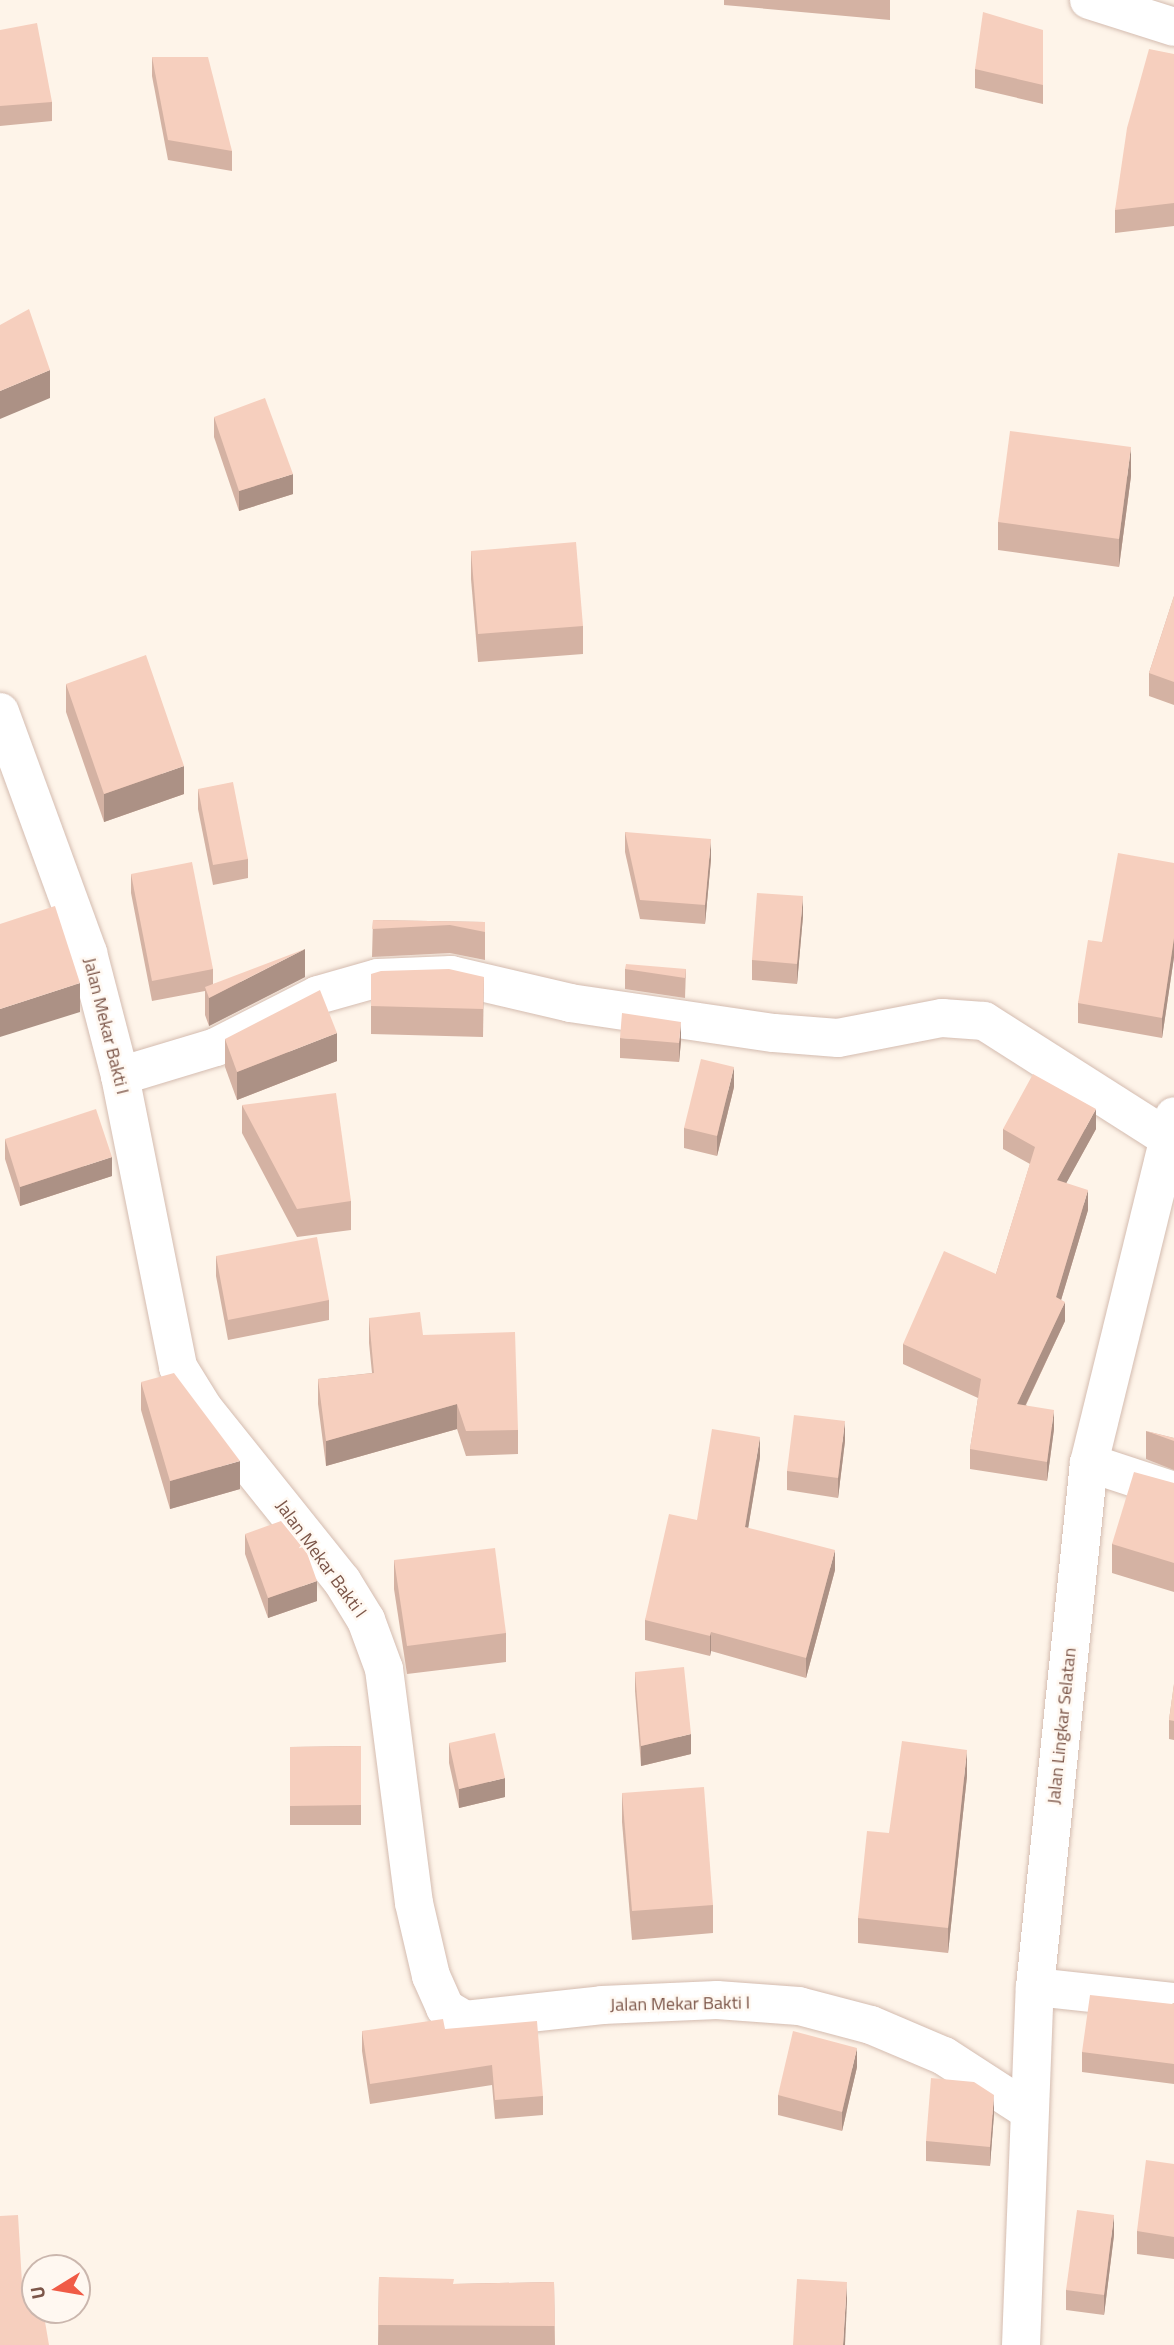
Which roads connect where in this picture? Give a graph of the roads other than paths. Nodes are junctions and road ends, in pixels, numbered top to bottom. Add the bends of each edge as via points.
1 (1089, 0) edge
2 (1174, 27) edge
3 (0, 712) edge
4 (120, 1076) junction
5 (1171, 1127) edge
6 (1089, 1463) junction
7 (1174, 1491) edge
8 (1035, 1987) junction
9 (1174, 2002) edge
10 (1029, 2111) junction
11 (1021, 2345) edge

1 - 2 street
3 - 4 street, Jalan Mekar Bakti I via 88,953
4 - 5 street via 216,1047 318,995 378,978 451,975 570,1003 774,1033 838,1038 942,1018 984,1021
4 - 10 street, Jalan Mekar Bakti I via 178,1367 204,1409 342,1581 366,1620 384,1669 414,1903 431,1976 445,2008 465,2020 602,2005 704,2000 799,2006 871,2025 944,2056
5 - 6 street, Jalan Lingkar Selatan
6 - 7 street
6 - 8 street, Jalan Lingkar Selatan
8 - 9 street
8 - 10 street, Jalan Lingkar Selatan
10 - 11 street, Jalan Lingkar Selatan

